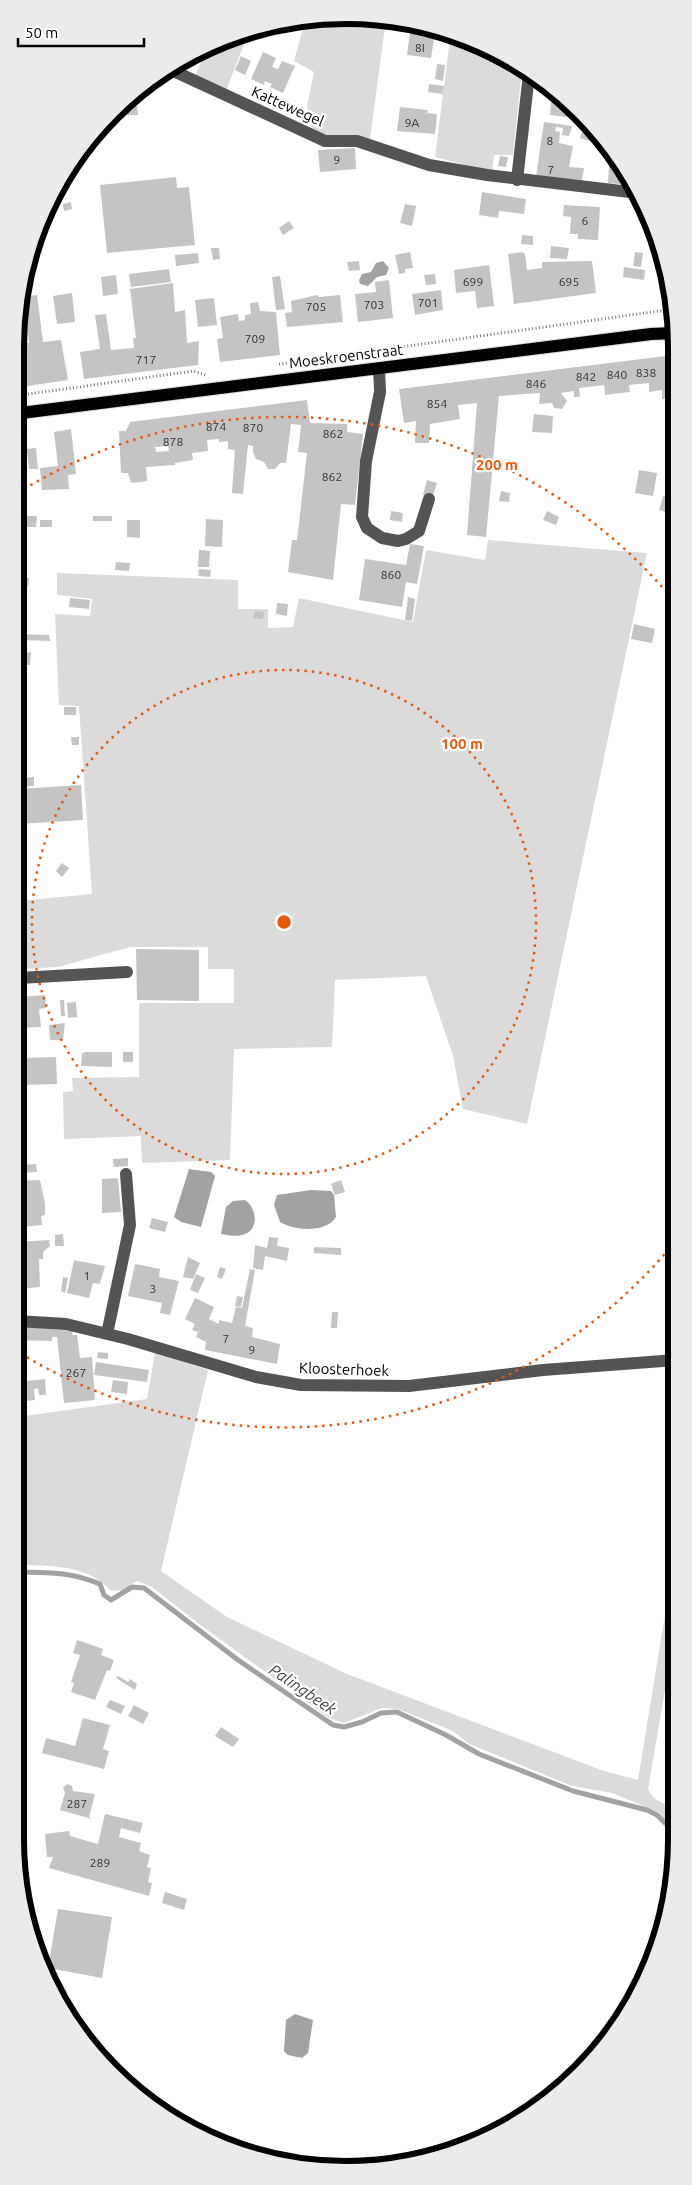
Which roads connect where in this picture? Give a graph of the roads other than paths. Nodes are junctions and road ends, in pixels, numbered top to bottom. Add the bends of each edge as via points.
1 (176, 72) edge
2 (529, 81) edge
3 (517, 180) junction
4 (628, 191) edge
5 (668, 333) edge
6 (379, 368) junction
7 (24, 413) edge
8 (429, 499) dead end
9 (128, 972) dead end
10 (24, 978) edge
11 (126, 1174) dead end
12 (24, 1321) edge
13 (107, 1334) junction
14 (668, 1361) edge

1 - 3 street, Kattewegel via 325,141 357,141 429,165
2 - 3 street
3 - 4 street, Kattewegel
5 - 6 main road, Moeskroenstraat
6 - 7 main road, Moeskroenstraat
6 - 8 street via 380,392 366,461 362,517 367,528 382,538 406,539 419,531
9 - 10 street
11 - 13 street via 130,1225
12 - 13 street, Kloosterhoek via 66,1324
13 - 14 street, Kloosterhoek via 256,1377 301,1385 409,1386 543,1370

